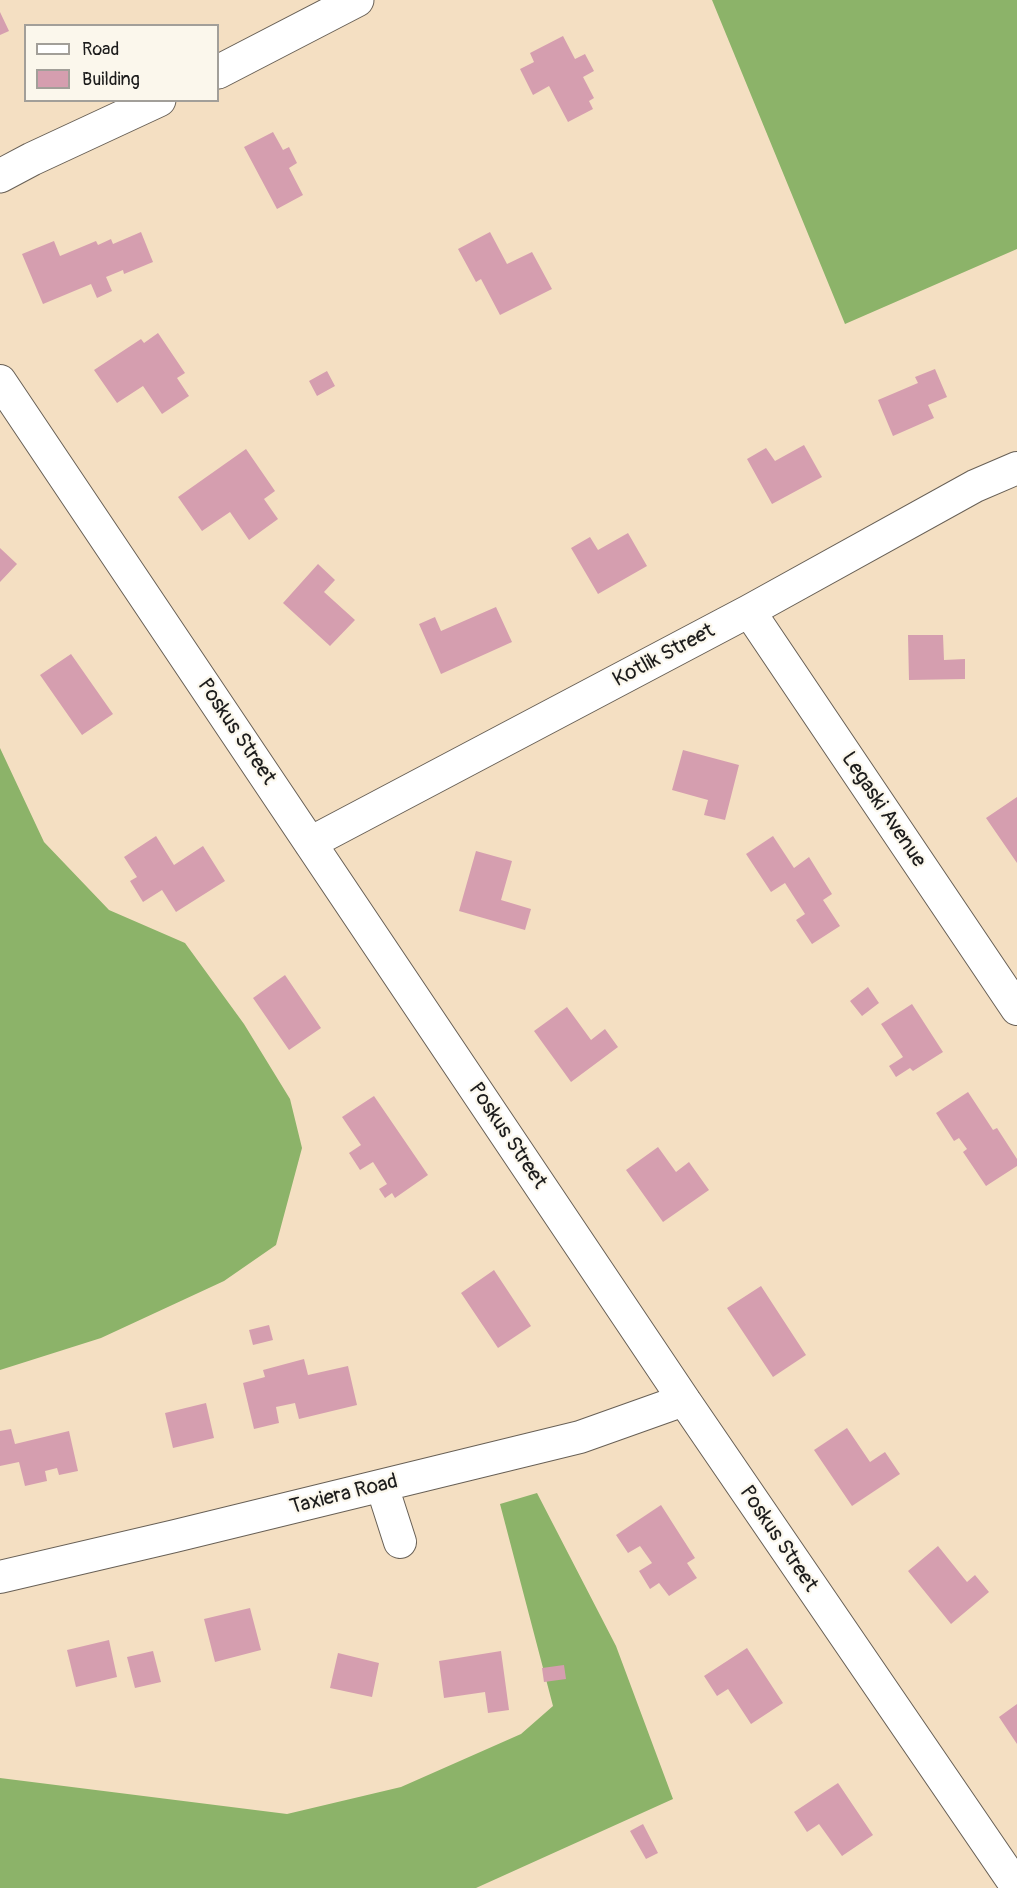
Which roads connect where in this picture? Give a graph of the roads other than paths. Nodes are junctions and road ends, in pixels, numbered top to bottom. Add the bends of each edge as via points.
1 (357, 0) edge
2 (219, 71) edge
3 (155, 102) edge
4 (0, 176) edge
5 (0, 381) edge
6 (1017, 468) edge
7 (749, 611) junction
8 (310, 843) junction
9 (1017, 1009) edge
10 (684, 1400) junction
11 (382, 1486) junction
12 (400, 1542) dead end
13 (0, 1577) edge
14 (1017, 1887) edge

1 - 2 street
3 - 4 street
5 - 8 street, Poskus Street
6 - 7 street, Kotlik Street via 975,486
7 - 8 street, Kotlik Street
7 - 9 street, Legaski Avenue
8 - 10 street, Poskus Street
10 - 11 street, Taxiera Road via 580,1437
10 - 14 street, Poskus Street
11 - 12 street
11 - 13 street, Taxiera Road

